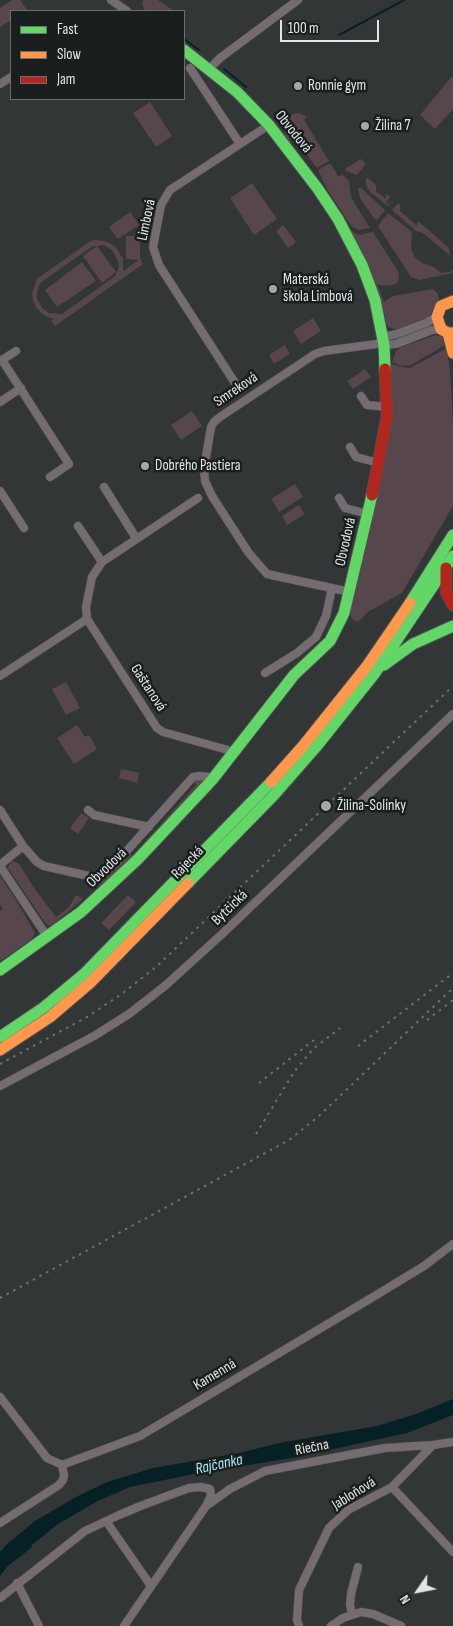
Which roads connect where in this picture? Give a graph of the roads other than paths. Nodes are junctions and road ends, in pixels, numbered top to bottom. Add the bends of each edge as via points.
1 (111, 0) edge
2 (298, 0) edge
3 (126, 10) edge
4 (185, 51) edge
5 (190, 68) dead end
6 (209, 69) junction
7 (269, 126) junction
8 (240, 144) junction
9 (453, 301) edge
10 (436, 317) junction
11 (447, 332) edge
12 (384, 342) junction
13 (16, 351) dead end
14 (453, 353) edge
15 (235, 383) dead end
16 (21, 388) junction
17 (361, 396) dead end
18 (1, 399) edge
19 (387, 407) junction
20 (350, 447) dead end
21 (379, 463) junction
22 (50, 478) dead end
23 (104, 488) dead end
24 (0, 491) edge
25 (198, 498) dead end
26 (339, 498) dead end
27 (368, 514) junction
28 (78, 526) dead end
29 (24, 528) dead end
30 (453, 536) edge
31 (136, 538) junction
32 (453, 556) edge
33 (102, 562) junction
34 (446, 568) junction
35 (332, 588) junction
36 (350, 592) junction
37 (453, 605) edge
38 (87, 619) junction
39 (453, 626) edge
40 (371, 669) junction
41 (265, 673) dead end
42 (0, 676) edge
43 (453, 714) edge
44 (235, 752) junction
45 (212, 780) junction
46 (0, 810) edge
47 (88, 810) dead end
48 (149, 827) junction
49 (23, 846) junction
50 (0, 866) edge
51 (48, 938) junction
52 (0, 970) edge
53 (0, 1037) edge
54 (0, 1050) edge
55 (0, 1086) edge
56 (453, 1244) edge
57 (0, 1397) edge
58 (453, 1442) edge
59 (433, 1445) junction
60 (62, 1465) junction
61 (392, 1487) junction
62 (206, 1506) junction
63 (106, 1521) junction
64 (0, 1524) edge
65 (453, 1552) edge
66 (358, 1567) dead end
67 (17, 1583) junction
68 (151, 1586) junction
69 (0, 1598) edge
70 (352, 1614) junction
71 (39, 1626) edge
72 (124, 1626) edge
73 (299, 1626) edge
74 (331, 1626) edge
75 (401, 1626) edge

1 - 3 street
2 - 6 street
4 - 6 main road, Obvodová
5 - 8 street
6 - 7 main road, Obvodová via 249,103
7 - 8 street, Limbová
7 - 12 main road, Obvodová via 318,189 354,249 375,300
8 - 15 street, Limbová via 170,190 162,205 153,247 159,265
9 - 10 main road via 441,306
10 - 11 main road
10 - 12 street
11 - 12 street via 432,330 396,344
11 - 14 main road
12 - 19 main road, Obvodová
12 - 35 street, Smreková via 315,354 220,417 210,432 205,482 253,559 269,575
13 - 16 street via 2,360
16 - 18 street
16 - 22 street via 69,464
17 - 19 street via 367,405
19 - 21 main road, Obvodová
20 - 21 street via 356,457
21 - 27 main road, Obvodová
23 - 31 street
24 - 29 street
25 - 31 street
26 - 27 street via 345,508
27 - 36 main road, Obvodová
28 - 33 street
30 - 40 main road
31 - 33 street
32 - 34 main road
33 - 38 street via 92,577
34 - 37 main road via 446,592
34 - 40 main road
35 - 36 street, Smreková
35 - 41 street via 326,616 316,637
36 - 44 main road, Obvodová via 330,641 288,682
38 - 42 street
38 - 44 street, Gaštanová via 162,732
39 - 40 main road via 405,648
40 - 53 main road, Rajecká via 267,787 112,947 64,992
40 - 54 main road, Rajecká via 322,740 280,788 119,955 71,1000
43 - 55 street, Bytčická via 166,985 94,1036
44 - 45 main road, Obvodová
45 - 48 street via 193,777
45 - 51 main road, Obvodová via 115,882
46 - 49 street
47 - 48 street via 94,815
48 - 49 street via 115,864 93,877 44,866
49 - 50 street
50 - 51 street
51 - 52 main road, Obvodová
56 - 60 street, Kamenná via 424,1266 140,1436
57 - 60 street via 47,1458
58 - 59 street
59 - 61 street, Jabloňová
59 - 62 street, Riečna via 385,1448 265,1471
60 - 64 street via 64,1475 59,1485
61 - 65 street
61 - 73 street, Jabloňová via 348,1510 329,1528 299,1590
62 - 63 street via 211,1496 210,1489 189,1488
62 - 68 street, Riečna
63 - 67 street via 85,1531
63 - 68 street
66 - 70 street via 351,1594
67 - 69 street
67 - 71 street
68 - 72 street, Riečna
70 - 74 street
70 - 75 street via 373,1614

